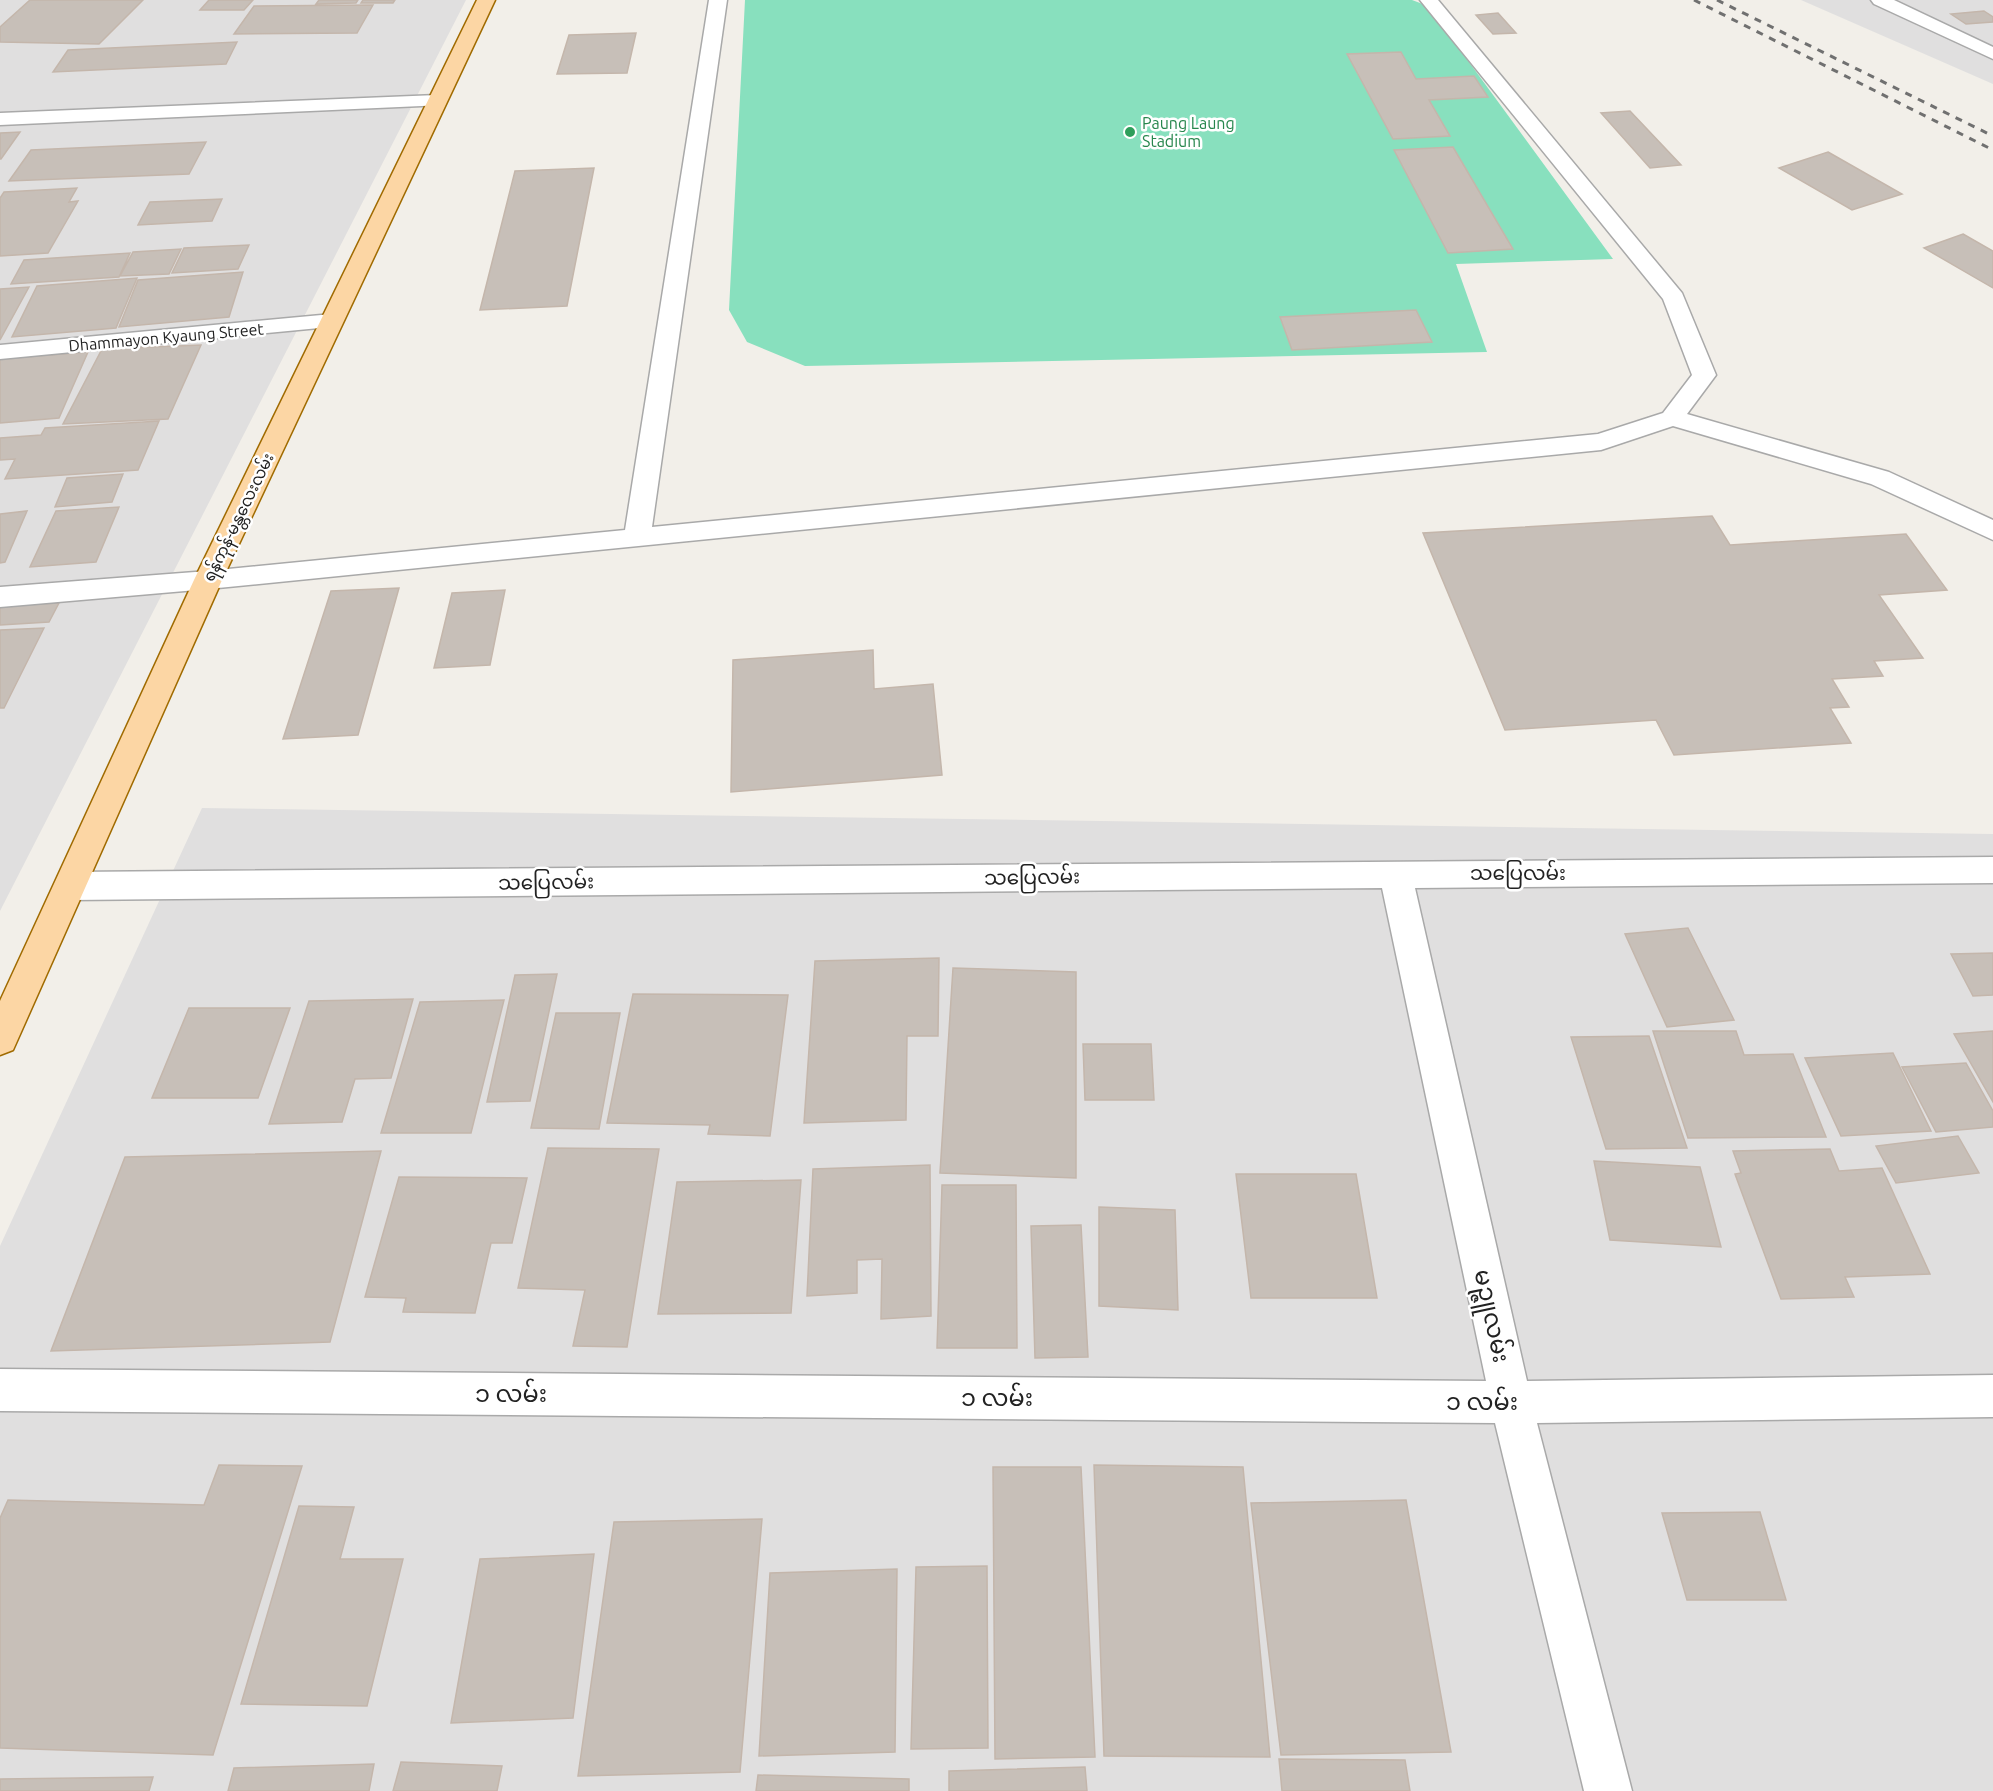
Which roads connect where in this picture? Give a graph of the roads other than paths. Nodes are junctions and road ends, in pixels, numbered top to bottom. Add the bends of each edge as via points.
1 (486, 0) edge
2 (718, 0) edge
3 (1429, 0) edge
4 (1880, 0) edge
5 (1993, 54) edge
6 (437, 101) junction
7 (0, 119) edge
8 (332, 321) junction
9 (0, 352) edge
10 (1672, 418) junction
11 (1993, 531) edge
12 (637, 538) junction
13 (208, 580) junction
14 (0, 597) edge
15 (1993, 870) edge
16 (1395, 874) junction
17 (71, 886) junction
18 (0, 1040) edge
19 (0, 1390) edge
20 (1993, 1396) edge
21 (1511, 1402) junction
22 (1608, 1791) edge

1 - 6 main road, ရန်ကုန်-မန္တလေးလမ်း
2 - 12 street
3 - 10 street via 1674,298 1704,375
4 - 5 street
6 - 7 street
6 - 8 main road, ရန်ကုန်-မန္တလေးလမ်း
8 - 9 street, Dhammayon Kyaung Street
8 - 13 main road, ရန်ကုန်-မန္တလေးလမ်း
10 - 11 street via 1880,478
10 - 12 street via 1601,442
12 - 13 street
13 - 14 street
13 - 17 main road, ရန်ကုန်-မန္တလေးလမ်း
15 - 16 street, သပြေလမ်း
16 - 17 street, သပြေလမ်း
16 - 21 street, မဉ္ဇူလမ်း
17 - 18 main road, ရန်ကုန်-မန္တလေးလမ်း
19 - 21 street, ၁ လမ်း
20 - 21 street, ၁ လမ်း
21 - 22 street, မဉ္ဇူလမ်း

